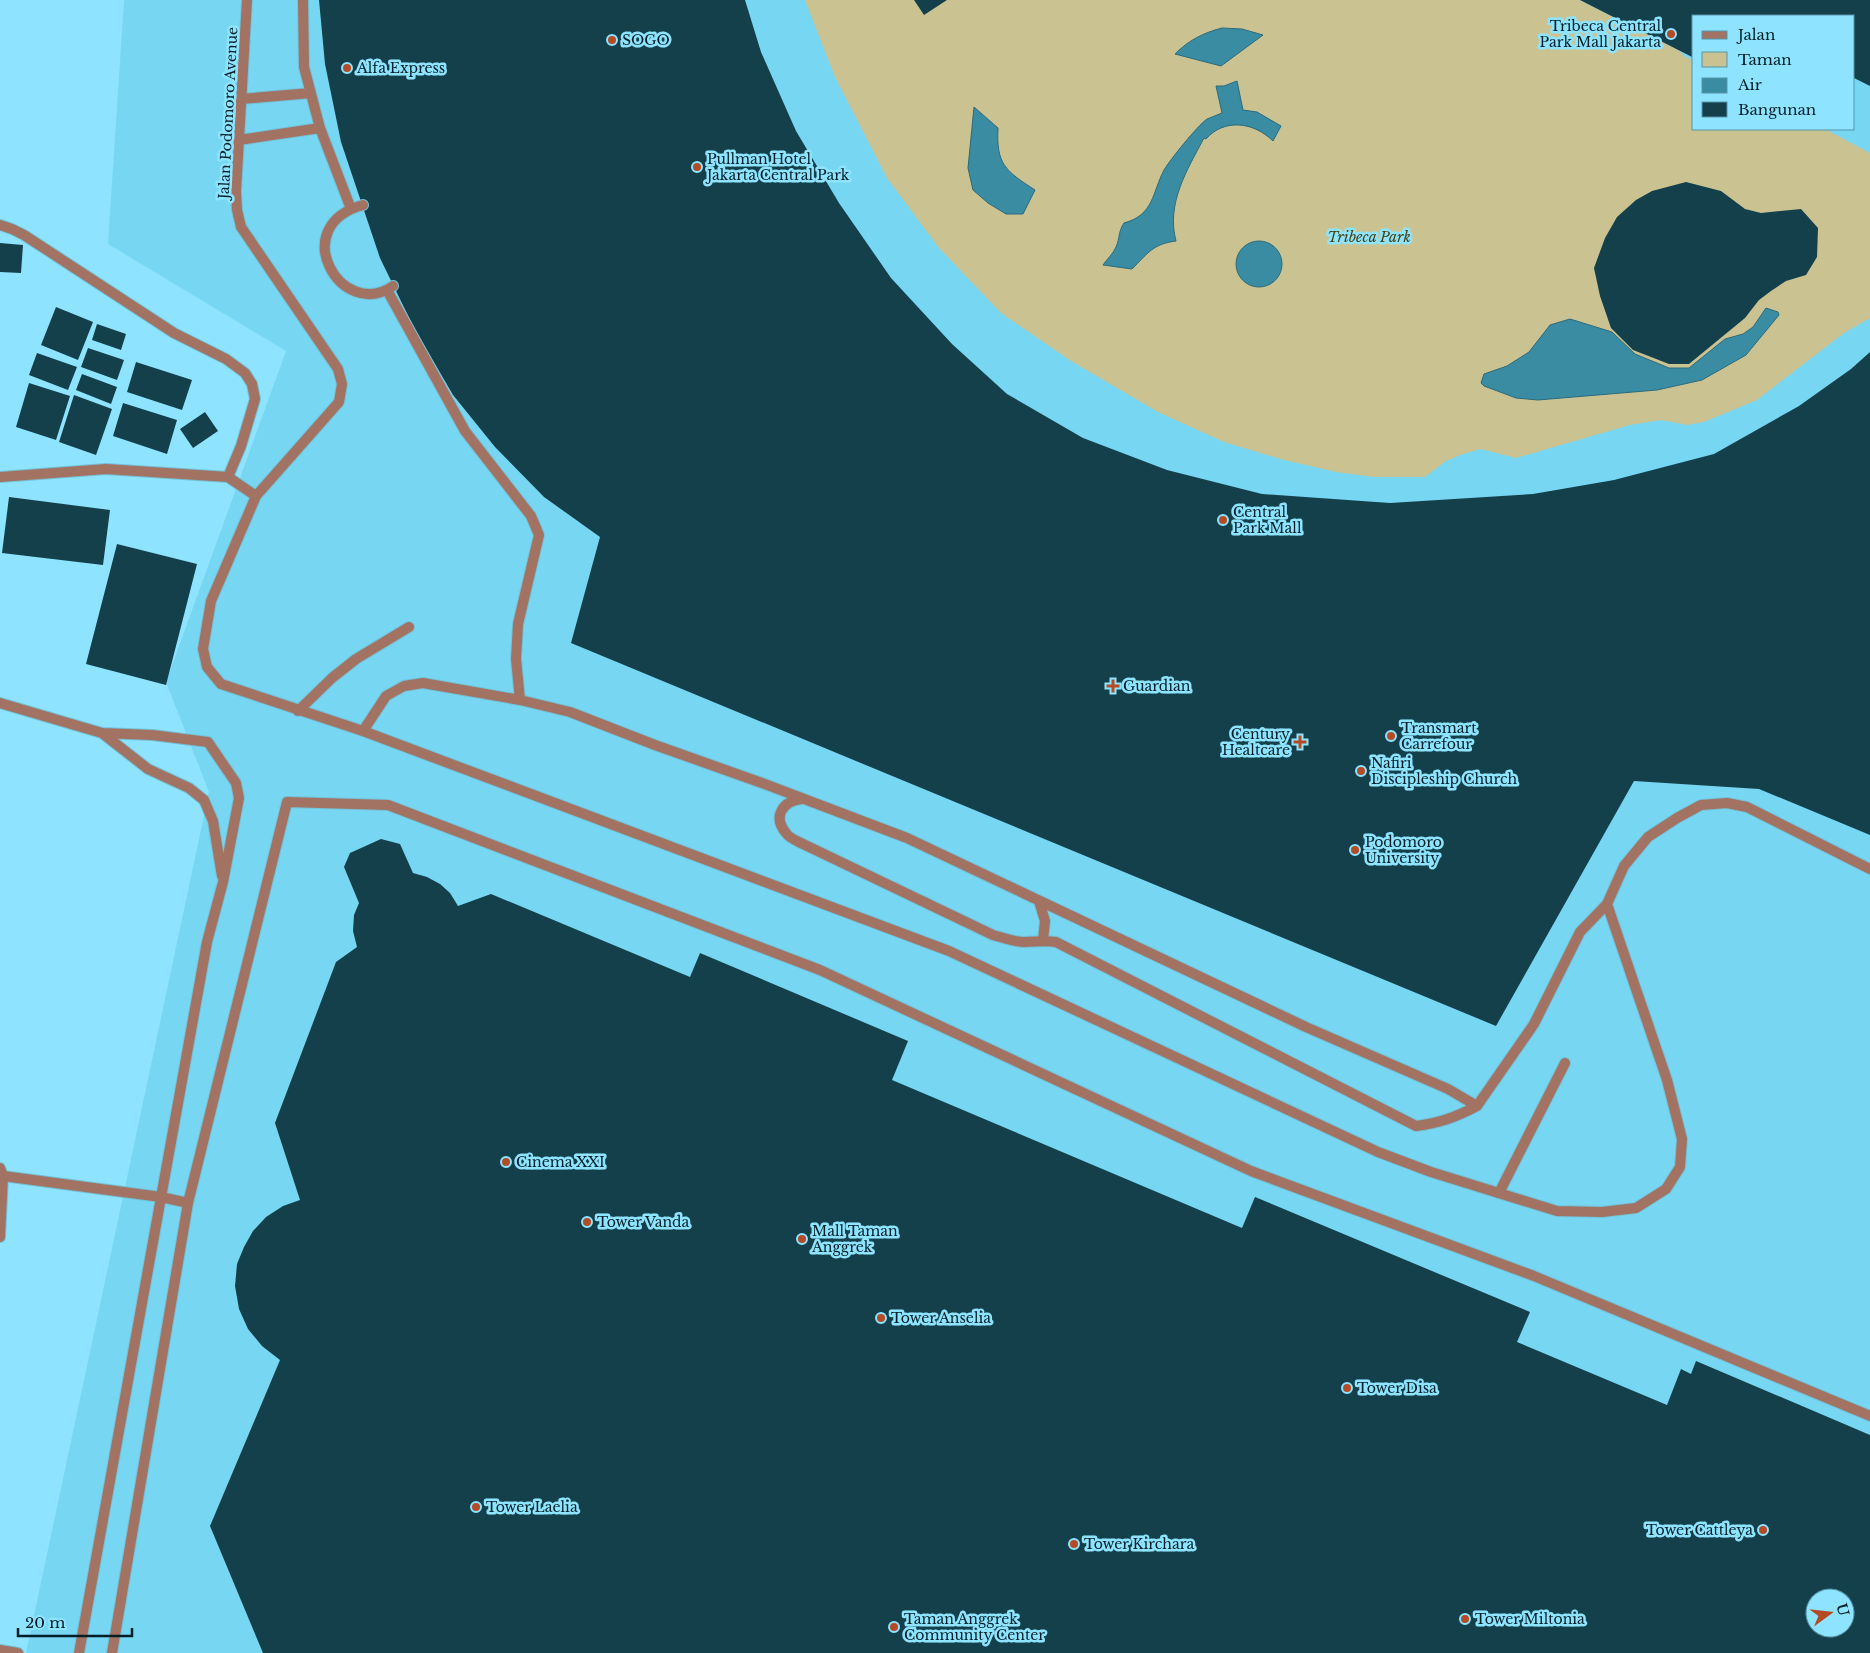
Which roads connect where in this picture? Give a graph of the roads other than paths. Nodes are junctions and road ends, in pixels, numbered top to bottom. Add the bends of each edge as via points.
1 (248, 0) edge
2 (303, 0) edge
3 (311, 93) junction
4 (241, 99) junction
5 (320, 128) junction
6 (239, 140) junction
7 (363, 205) dead end
8 (351, 208) junction
9 (0, 225) edge
10 (0, 477) edge
11 (228, 477) junction
12 (256, 496) junction
13 (409, 627) dead end
14 (520, 700) junction
15 (0, 703) edge
16 (298, 711) junction
17 (363, 731) junction
18 (102, 732) junction
19 (803, 799) junction
20 (1870, 869) edge
21 (223, 882) junction
22 (1039, 901) junction
23 (1607, 904) junction
24 (1043, 940) junction
25 (1565, 1062) dead end
26 (1477, 1106) junction
27 (2, 1172) edge
28 (1498, 1193) junction
29 (161, 1197) junction
30 (188, 1204) junction
31 (0, 1237) edge
32 (1870, 1416) edge
33 (0, 1650) edge
34 (18, 1653) edge
35 (79, 1653) edge
36 (112, 1653) edge

1 - 4 street, Jalan Podomoro Avenue
2 - 3 street via 304,67
3 - 4 street
3 - 5 street
4 - 6 street, Jalan Podomoro Avenue
5 - 6 street
5 - 8 street
6 - 12 street, Jalan Podomoro Avenue via 236,191 242,227 338,368 342,384 339,402
7 - 8 street
8 - 14 street via 338,217 329,230 325,244 326,260 332,274 357,292 372,293 390,288 465,431 531,516 539,535 518,624 516,659
9 - 11 street via 24,235 174,333 245,372 255,399
10 - 11 street via 106,469
11 - 12 street
12 - 16 street via 211,601 203,649 207,666 221,684
13 - 16 street via 356,659
14 - 17 street via 423,682 404,686 386,696
14 - 19 street via 570,712
15 - 18 street
16 - 17 street
17 - 28 street via 949,951 1378,1152
18 - 21 street via 148,769 189,788 204,800 213,821
18 - 21 street via 208,742 236,783 239,798
19 - 22 street via 906,838
19 - 24 street via 784,804 780,823 786,834 803,844 993,935 1025,942
20 - 23 street via 1747,807 1727,803 1701,805 1648,836 1624,866
21 - 29 street via 207,942
22 - 24 street via 1045,921
22 - 26 street via 1306,1027 1448,1089
23 - 26 street via 1580,932 1534,1024
23 - 28 street via 1667,1080 1682,1138 1680,1167 1666,1189 1636,1208 1602,1212 1557,1211
24 - 26 street via 1056,942 1416,1126 1455,1118
25 - 28 street
27 - 29 street
27 - 31 street
29 - 30 street
29 - 35 street
30 - 32 street via 287,802 388,805 820,970 1251,1172 1534,1276
30 - 36 street
33 - 34 street

